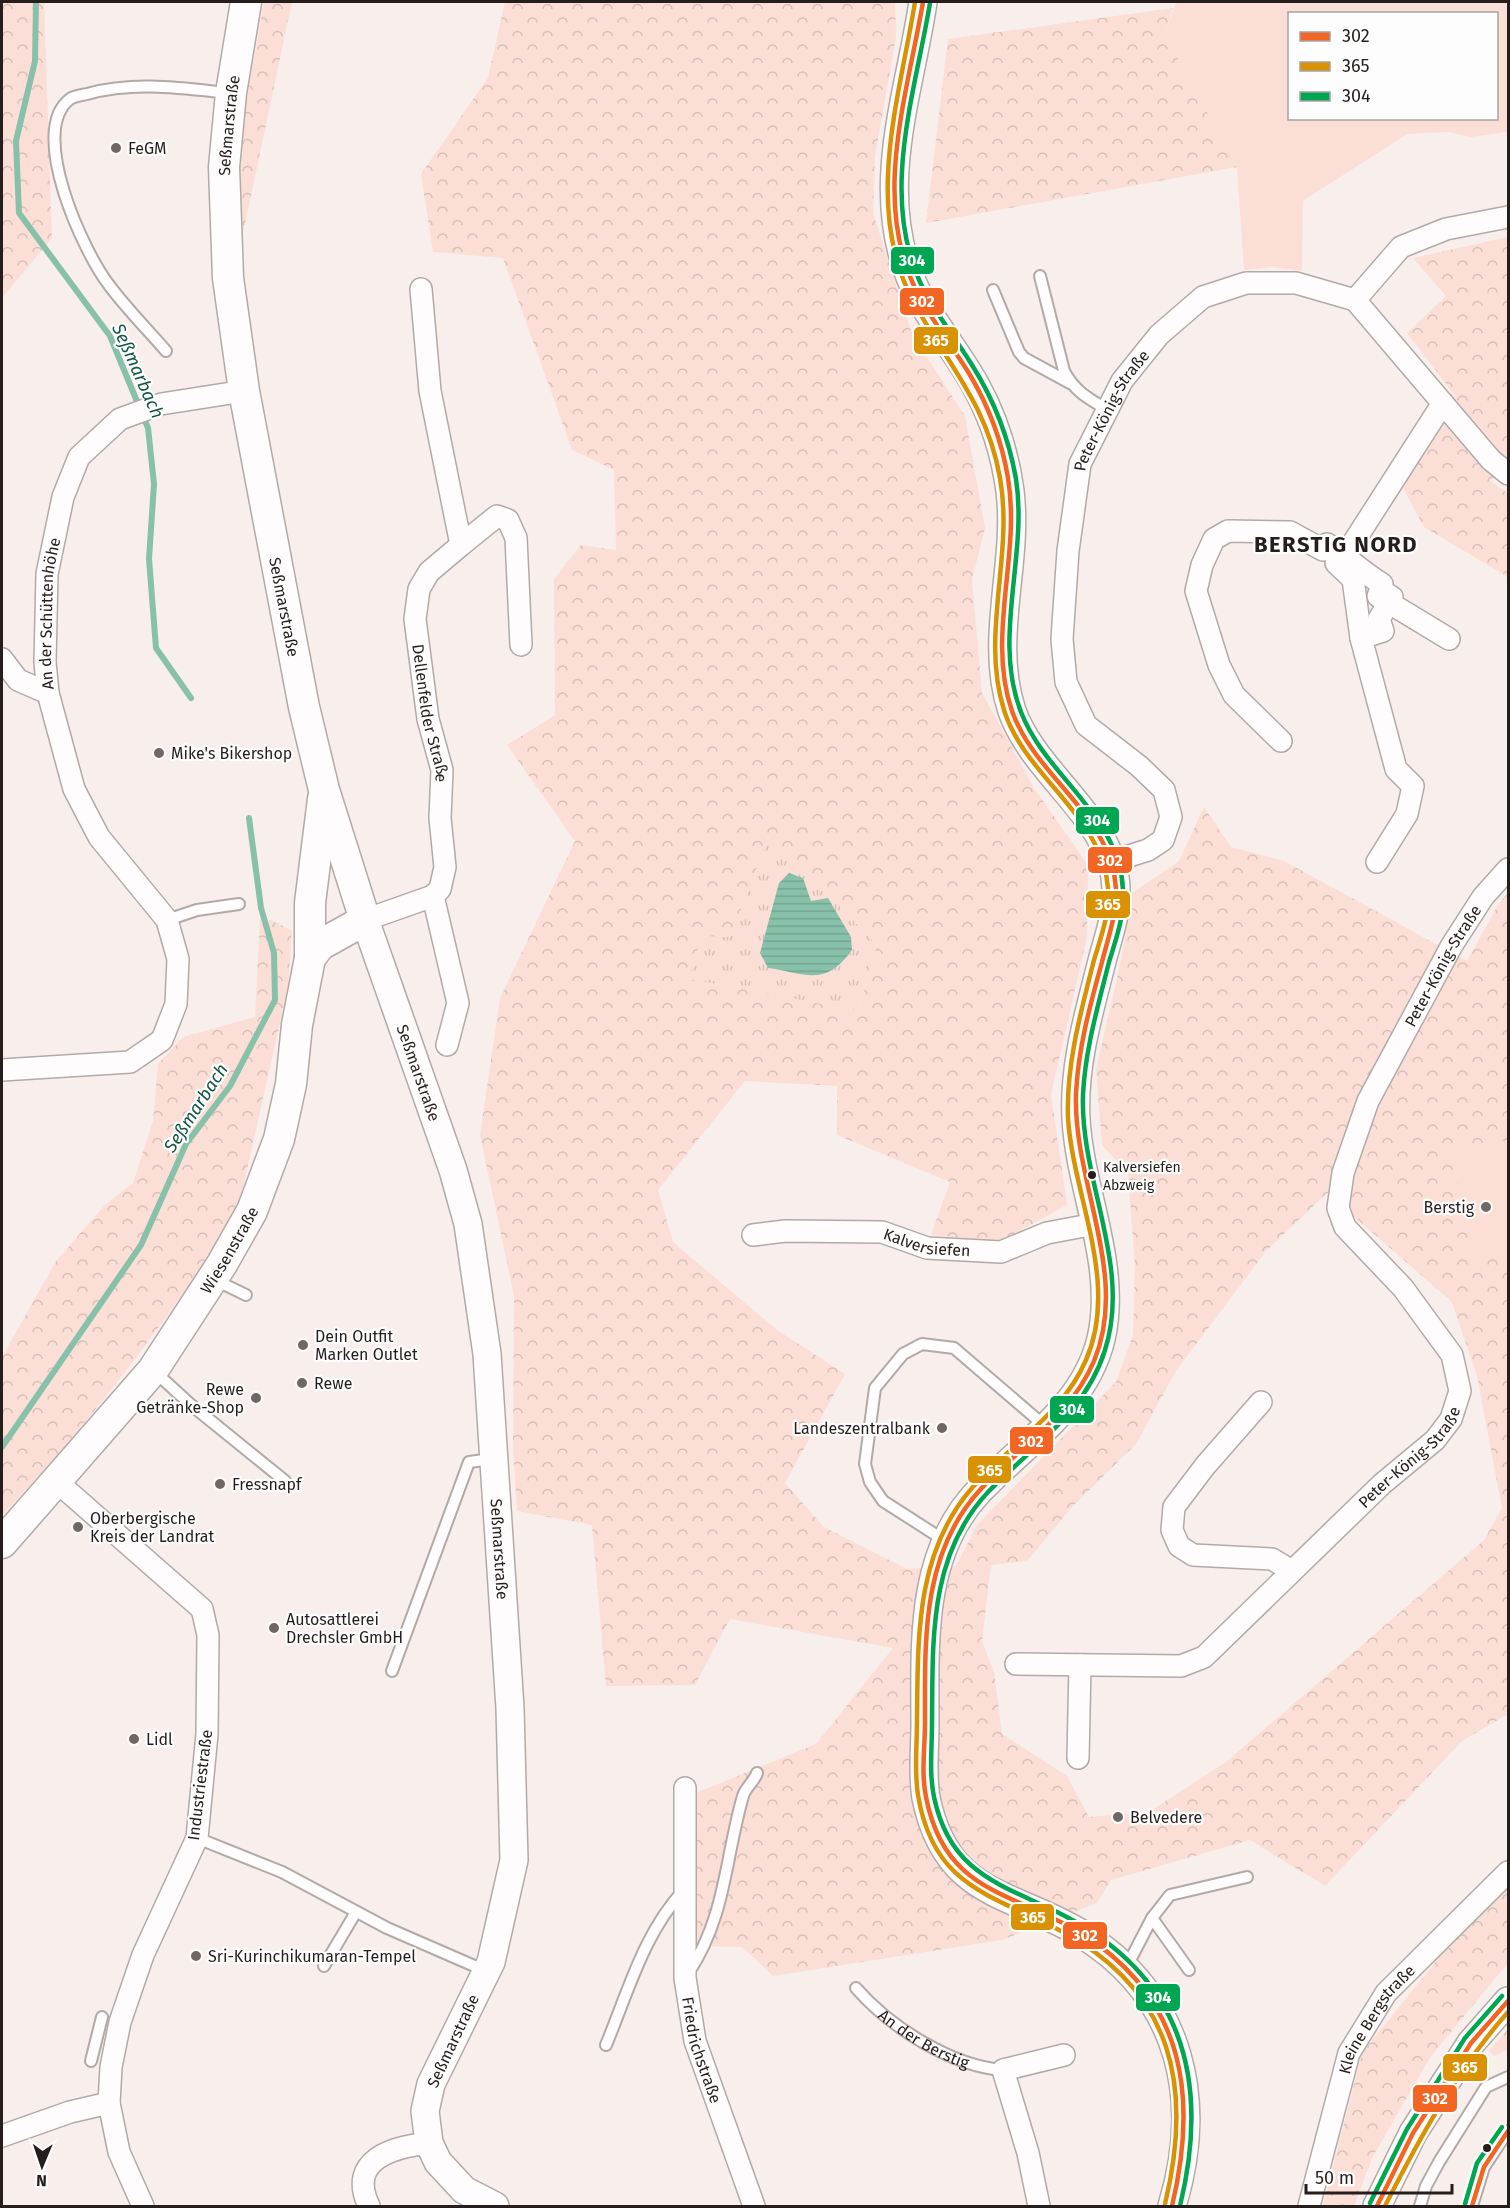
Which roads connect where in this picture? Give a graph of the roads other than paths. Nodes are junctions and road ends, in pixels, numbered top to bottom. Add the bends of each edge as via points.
1 (246, 2) edge
2 (923, 2) edge
3 (231, 93) junction
4 (1509, 217) edge
5 (1040, 276) dead end
6 (421, 290) dead end
7 (993, 290) dead end
8 (1355, 300) junction
9 (166, 351) dead end
10 (1070, 383) junction
11 (244, 391) junction
12 (1443, 403) junction
13 (1108, 410) junction
14 (1509, 474) edge
15 (461, 544) junction
16 (1345, 567) junction
17 (1388, 603) junction
18 (1361, 638) junction
19 (1449, 639) dead end
20 (521, 645) dead end
21 (2, 659) edge
22 (48, 693) junction
23 (1281, 741) dead end
24 (324, 790) junction
25 (1113, 861) junction
26 (1377, 862) dead end
27 (1509, 869) edge
28 (433, 896) junction
29 (239, 904) dead end
30 (167, 920) junction
31 (365, 920) junction
32 (310, 958) junction
33 (447, 1045) dead end
34 (2, 1070) edge
35 (1095, 1224) junction
36 (753, 1235) dead end
37 (212, 1279) junction
38 (246, 1296) dead end
39 (153, 1370) junction
40 (1261, 1402) dead end
41 (1046, 1427) junction
42 (492, 1459) junction
43 (285, 1480) dead end
44 (56, 1481) junction
45 (947, 1542) junction
46 (2, 1543) edge
47 (1292, 1571) junction
48 (1016, 1664) dead end
49 (1080, 1665) junction
50 (392, 1671) dead end
51 (1078, 1758) dead end
52 (757, 1773) dead end
53 (685, 1788) dead end
54 (197, 1838) junction
55 (1509, 1872) edge
56 (1247, 1877) dead end
57 (685, 1888) junction
58 (356, 1912) junction
59 (1152, 1918) junction
60 (324, 1966) dead end
61 (1126, 1968) junction
62 (1189, 1970) dead end
63 (487, 1972) junction
64 (685, 1978) junction
65 (856, 1988) dead end
66 (1509, 2001) edge
67 (102, 2017) dead end
68 (106, 2042) junction
69 (606, 2045) dead end
70 (1064, 2055) dead end
71 (91, 2061) dead end
72 (1003, 2070) junction
73 (1509, 2077) edge
74 (109, 2103) junction
75 (1509, 2132) edge
76 (2, 2136) edge
77 (429, 2143) junction
78 (143, 2206) edge
79 (369, 2206) edge
80 (495, 2206) edge
81 (754, 2206) edge
82 (1039, 2206) edge
83 (1172, 2206) edge
84 (1309, 2206) edge
85 (1377, 2206) edge
86 (1420, 2206) edge
87 (1472, 2206) edge

1 - 3 main road, Seßmarstraße
2 - 25 street via 895,158 894,214 907,268 923,305 976,386 1001,441 1011,496 1004,680 1014,716 1032,751 1101,837
3 - 9 lane via 159,86 109,87 70,98 61,109 54,132 56,161 87,251 108,284
3 - 11 main road, Seßmarstraße via 224,167 228,279
4 - 8 street via 1446,229 1401,247
5 - 10 lane
6 - 15 street via 430,391
7 - 10 lane via 1019,352
8 - 12 street
8 - 13 street, Peter-König-Straße via 1317,287 1273,282 1246,283 1203,297 1159,335 1122,381
10 - 13 lane
11 - 22 street, An der Schüttenhöhe via 161,404 120,419 79,457 63,497 47,574
11 - 24 main road, Seßmarstraße via 283,606
12 - 14 street via 1491,460
12 - 16 street
13 - 25 street, Peter-König-Straße via 1078,475 1062,639 1066,682 1086,725 1139,765 1164,790 1171,818 1163,840 1148,850
15 - 20 street, Dellenfelder Straße via 496,516 508,520 516,538
15 - 28 street, Dellenfelder Straße via 429,572 419,589 415,619 428,719 442,770 440,818 445,878
16 - 17 street via 1356,568 1382,584 1380,590 1392,597
16 - 18 street
16 - 23 street via 1327,544 1323,550 1290,532 1228,531 1214,539 1202,565 1196,591 1219,665 1234,695
17 - 18 street via 1379,619 1383,632
17 - 19 street
18 - 26 street via 1396,769 1413,786 1407,814
21 - 22 street via 18,680
22 - 30 street, An der Schüttenhöhe via 74,789 99,837
24 - 31 main road, Seßmarstraße
24 - 32 main road, Wiesenstraße via 310,903
25 - 35 street via 1114,914 1080,1047 1076,1118
27 - 47 street, Peter-König-Straße via 1483,897 1452,945 1368,1101 1344,1173 1338,1208 1345,1227 1403,1288 1452,1355 1460,1391 1451,1419 1434,1440
28 - 31 street
28 - 33 street via 458,1003
29 - 30 lane via 197,910
30 - 34 street, An der Schüttenhöhe via 178,959 176,1004 162,1040 130,1062
31 - 32 main road via 320,945
31 - 42 street, Seßmarstraße via 453,1170 468,1224 487,1354
32 - 37 main road, Wiesenstraße via 279,1139 252,1211
35 - 36 street, Kalversiefen via 1047,1233 1001,1252 927,1248 882,1232 785,1231
35 - 41 street via 1103,1271 1101,1340 1079,1389
37 - 38 lane
37 - 39 main road, Wiesenstraße
39 - 43 lane
39 - 44 main road, Wiesenstraße
40 - 47 street via 1174,1507 1172,1530 1179,1546 1193,1555 1272,1559
41 - 45 street via 975,1495
41 - 45 lane via 954,1348 922,1344 903,1354 875,1388 865,1464 870,1482 883,1501
42 - 50 lane via 469,1462
42 - 63 street, Seßmarstraße via 510,1708 514,1860
44 - 46 main road, Wiesenstraße
44 - 54 street, Industriestraße via 202,1609 208,1635 207,1734
45 - 61 street via 928,1596 924,1655 925,1792 935,1831 957,1869 988,1891 1084,1936
47 - 49 street, Peter-König-Straße via 1204,1657 1181,1666
48 - 49 street, Peter-König-Straße
49 - 51 street
52 - 64 lane via 743,1793 725,1888 712,1928
53 - 57 street, Friedrichstraße
54 - 58 lane via 282,1872
54 - 68 street, Industriestraße via 143,1955 120,2022
55 - 84 street, Kleine Bergstraße via 1386,1993 1349,2053
56 - 59 lane via 1170,1895
57 - 64 street, Friedrichstraße
57 - 69 lane via 664,1911 649,1939
58 - 60 lane
58 - 63 lane
59 - 61 lane
59 - 62 lane
61 - 83 street via 1161,2015 1179,2058 1188,2114 1183,2170
63 - 77 street, Seßmarstraße via 431,2084 425,2111
64 - 81 street, Friedrichstraße via 695,2041
65 - 72 lane, An der Berstig via 898,2028 978,2068
66 - 85 street via 1471,2043 1413,2133
67 - 68 lane
68 - 71 lane
68 - 74 street, Industriestraße
70 - 72 street, An der Berstig
72 - 82 street
73 - 86 lane via 1486,2088 1439,2162
74 - 76 street
74 - 78 street, Industriestraße via 119,2152
75 - 87 lane via 1484,2167
77 - 79 street via 401,2146 380,2155 365,2171 361,2191
77 - 80 street via 448,2176 464,2190

